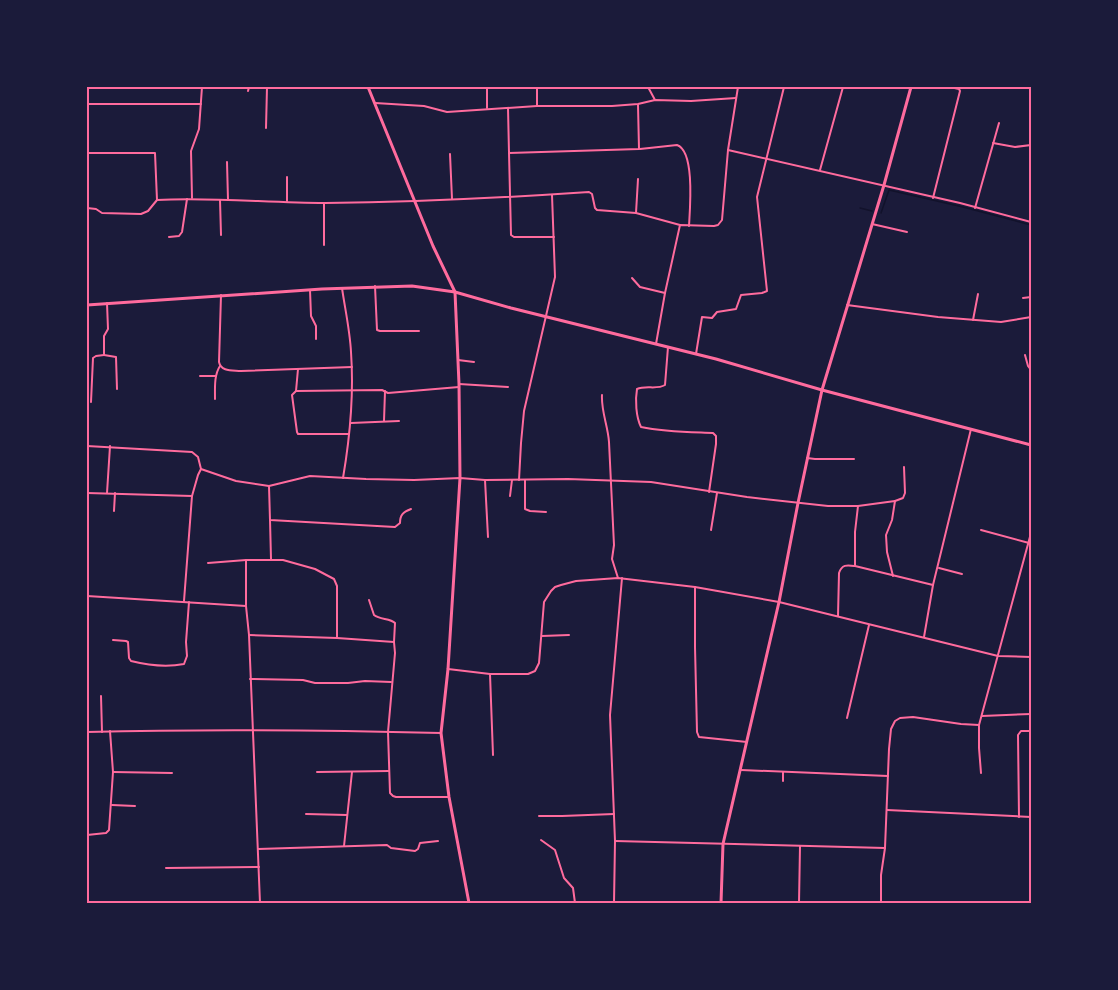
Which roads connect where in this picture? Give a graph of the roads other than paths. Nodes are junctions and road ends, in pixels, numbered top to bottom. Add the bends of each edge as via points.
1 (202, 87) edge
2 (267, 87) edge
3 (368, 87) edge
4 (487, 87) edge
5 (537, 87) edge
6 (648, 87) edge
7 (738, 87) edge
8 (784, 87) edge
9 (843, 87) edge
10 (911, 87) edge
11 (950, 87) edge
12 (736, 98) junction
13 (655, 100) junction
14 (375, 103) junction
15 (87, 104) edge
16 (201, 104) junction
17 (638, 104) junction
18 (537, 106) junction
19 (508, 108) junction
20 (487, 109) junction
21 (999, 123) dead end
22 (266, 128) dead end
23 (993, 143) junction
24 (1031, 145) edge
25 (639, 149) junction
26 (728, 150) junction
27 (88, 153) edge
28 (509, 153) junction
29 (450, 154) dead end
30 (767, 158) junction
31 (227, 162) dead end
32 (820, 170) junction
33 (287, 177) dead end
34 (638, 179) dead end
35 (884, 186) junction
36 (552, 195) junction
37 (509, 196) junction
38 (192, 198) junction
39 (933, 198) junction
40 (187, 199) junction
41 (452, 199) junction
42 (157, 200) junction
43 (220, 200) junction
44 (228, 200) junction
45 (286, 202) junction
46 (414, 202) junction
47 (324, 203) junction
48 (87, 208) edge
49 (975, 208) junction
50 (636, 213) junction
51 (1031, 222) edge
52 (872, 224) junction
53 (680, 225) junction
54 (689, 226) junction
55 (907, 232) dead end
56 (221, 235) dead end
57 (169, 237) dead end
58 (554, 237) junction
59 (324, 245) dead end
60 (632, 278) dead end
61 (375, 286) junction
62 (342, 288) junction
63 (310, 290) junction
64 (455, 292) junction
65 (664, 293) junction
66 (978, 294) dead end
67 (221, 295) junction
68 (1031, 297) edge
69 (1023, 298) dead end
70 (107, 303) junction
71 (87, 305) edge
72 (847, 305) junction
73 (546, 316) junction
74 (1031, 317) edge
75 (973, 320) junction
76 (419, 331) dead end
77 (316, 339) dead end
78 (656, 344) junction
79 (668, 347) junction
80 (696, 354) junction
81 (104, 355) junction
82 (1024, 355) dead end
83 (458, 360) junction
84 (474, 362) dead end
85 (220, 366) junction
86 (352, 367) junction
87 (298, 369) junction
88 (1031, 370) edge
89 (200, 376) dead end
90 (216, 376) junction
91 (459, 386) junction
92 (508, 387) dead end
93 (117, 389) dead end
94 (351, 390) junction
95 (822, 390) junction
96 (296, 391) junction
97 (385, 391) junction
98 (602, 395) dead end
99 (215, 399) dead end
100 (91, 402) dead end
101 (384, 421) junction
102 (399, 421) dead end
103 (351, 423) junction
104 (971, 429) junction
105 (350, 434) junction
106 (1031, 445) edge
107 (87, 446) edge
108 (110, 446) junction
109 (807, 458) junction
110 (854, 459) dead end
111 (904, 467) dead end
112 (201, 469) junction
113 (343, 478) junction
114 (460, 478) junction
115 (485, 480) junction
116 (512, 480) junction
117 (519, 480) junction
118 (525, 480) junction
119 (610, 480) junction
120 (269, 486) junction
121 (709, 492) junction
122 (87, 493) edge
123 (107, 493) junction
124 (115, 493) junction
125 (717, 493) junction
126 (192, 496) junction
127 (510, 496) dead end
128 (895, 501) junction
129 (798, 503) junction
130 (858, 506) junction
131 (411, 508) dead end
132 (114, 511) dead end
133 (546, 512) dead end
134 (270, 520) junction
135 (711, 530) dead end
136 (981, 530) dead end
137 (1031, 533) edge
138 (488, 537) dead end
139 (1029, 543) junction
140 (246, 560) junction
141 (270, 560) junction
142 (208, 563) dead end
143 (855, 566) junction
144 (938, 568) junction
145 (962, 573) dead end
146 (893, 576) junction
147 (620, 578) junction
148 (933, 585) junction
149 (695, 587) junction
150 (87, 596) edge
151 (369, 600) dead end
152 (184, 601) junction
153 (189, 602) junction
154 (779, 602) junction
155 (246, 606) junction
156 (838, 616) junction
157 (869, 625) junction
158 (249, 635) junction
159 (569, 635) dead end
160 (542, 636) junction
161 (924, 636) junction
162 (337, 638) junction
163 (113, 640) dead end
164 (393, 642) junction
165 (998, 656) junction
166 (1031, 657) edge
167 (447, 669) junction
168 (490, 674) junction
169 (250, 679) junction
170 (392, 682) junction
171 (101, 696) dead end
172 (1031, 714) edge
173 (982, 716) junction
174 (847, 718) dead end
175 (980, 724) junction
176 (252, 730) junction
177 (111, 731) junction
178 (1031, 731) edge
179 (87, 732) edge
180 (102, 732) junction
181 (388, 732) junction
182 (441, 733) junction
183 (747, 742) junction
184 (493, 755) dead end
185 (740, 770) junction
186 (113, 771) junction
187 (389, 771) junction
188 (317, 772) dead end
189 (352, 772) junction
190 (783, 772) junction
191 (172, 773) dead end
192 (981, 773) dead end
193 (888, 776) junction
194 (783, 781) dead end
195 (449, 797) junction
196 (112, 805) junction
197 (135, 806) dead end
198 (887, 810) junction
199 (306, 814) dead end
200 (347, 814) junction
201 (614, 814) junction
202 (539, 816) dead end
203 (1018, 817) junction
204 (1031, 817) edge
205 (87, 835) edge
206 (542, 840) dead end
207 (438, 841) dead end
208 (615, 841) junction
209 (723, 844) junction
210 (344, 846) junction
211 (800, 846) junction
212 (885, 848) junction
213 (258, 849) junction
214 (259, 867) junction
215 (166, 868) dead end
216 (260, 903) edge
217 (469, 903) edge
218 (575, 903) edge
219 (614, 903) edge
220 (721, 903) edge
221 (799, 903) edge
222 (881, 903) edge

1 - 16 street
2 - 22 street
3 - 14 street
4 - 20 street
5 - 18 street
6 - 13 street
7 - 12 street
8 - 30 street
9 - 32 street
10 - 35 street
11 - 39 street via 960,91
12 - 13 street
12 - 26 street
13 - 17 street
14 - 20 street via 424,106 443,112
14 - 46 street
15 - 16 street
16 - 38 street via 199,129 191,151
17 - 18 street
17 - 25 street
18 - 19 street
19 - 20 street
19 - 28 street
21 - 23 street
23 - 24 street
23 - 49 street
25 - 28 street
25 - 54 street via 676,145 683,148 689,164
26 - 30 street
26 - 54 street via 722,220 714,226
27 - 42 street via 155,153
28 - 37 street
29 - 41 street
30 - 32 street
30 - 80 street via 757,202 767,291 741,294 736,309 717,312 712,318 702,317
31 - 44 street
32 - 35 street
33 - 45 street
34 - 50 street
35 - 39 street
35 - 52 street
36 - 37 street
36 - 50 street via 590,192 597,210
36 - 58 street
37 - 41 street
37 - 58 street via 512,236
38 - 40 street
38 - 43 street
39 - 49 street
40 - 42 street
40 - 57 street via 182,232
41 - 46 street
42 - 48 street via 141,214 102,213
43 - 44 street
43 - 56 street
44 - 45 street
45 - 47 street
46 - 47 street
46 - 64 street
47 - 59 street
49 - 51 street
50 - 53 street
52 - 55 street
52 - 72 street
53 - 54 street
53 - 65 street
58 - 73 street via 555,283
60 - 65 street via 640,286
61 - 62 street
61 - 64 street
61 - 76 street via 377,330
62 - 63 street
62 - 86 street
63 - 67 street
63 - 77 street
64 - 73 street
64 - 83 street
65 - 78 street
66 - 75 street
67 - 70 street
67 - 85 street
68 - 69 street
70 - 71 street
70 - 81 street
72 - 75 street
72 - 95 street
73 - 78 street
73 - 117 street via 524,411
74 - 75 street via 1001,322
78 - 79 street
79 - 80 street
79 - 121 street via 665,385 637,389 639,421 641,427 649,429 716,436
80 - 95 street
81 - 93 street via 116,357
81 - 100 street via 93,358
82 - 88 street
83 - 84 street
83 - 91 street
85 - 87 street via 241,371
85 - 90 street
86 - 87 street
86 - 94 street
87 - 96 street
89 - 90 street
90 - 99 street
91 - 92 street
91 - 97 street
91 - 114 street
94 - 96 street
94 - 97 street
94 - 103 street
95 - 104 street
95 - 109 street
96 - 105 street via 292,395 298,434
97 - 101 street
98 - 119 street via 609,434
101 - 102 street
101 - 103 street
103 - 105 street
104 - 106 street
104 - 144 street
105 - 113 street
107 - 108 street
108 - 112 street via 192,452
108 - 123 street
109 - 110 street
109 - 129 street
111 - 128 street via 905,494
112 - 120 street via 236,481
112 - 126 street
113 - 114 street
113 - 120 street via 310,476
114 - 115 street
114 - 167 street
115 - 116 street
115 - 138 street
116 - 117 street
116 - 127 street
117 - 118 street
118 - 119 street
118 - 133 street via 525,509
119 - 121 street
119 - 147 street via 612,560
120 - 134 street
121 - 125 street
122 - 123 street
123 - 124 street
124 - 126 street
124 - 132 street
125 - 129 street
125 - 135 street
126 - 152 street
128 - 130 street
128 - 146 street via 886,535
129 - 130 street
129 - 154 street
130 - 143 street
131 - 134 street via 404,511 395,527
134 - 141 street
136 - 139 street
137 - 139 street
139 - 165 street
140 - 141 street
140 - 142 street
140 - 155 street
141 - 162 street via 315,568 334,579
143 - 146 street
143 - 156 street via 844,566 839,573
144 - 145 street
144 - 148 street
146 - 148 street
147 - 149 street
147 - 160 street via 576,581 555,587 544,602
147 - 201 street via 610,715
148 - 161 street
149 - 154 street
149 - 183 street via 697,732 699,737
150 - 152 street
151 - 164 street via 374,615 394,623
152 - 153 street
153 - 155 street
153 - 163 street via 184,664 131,661 127,641
154 - 156 street
154 - 183 street
155 - 158 street
156 - 157 street
157 - 161 street
157 - 174 street
158 - 162 street
158 - 169 street
159 - 160 street
160 - 168 street via 535,671
161 - 165 street
162 - 164 street
164 - 170 street
165 - 166 street
165 - 173 street
167 - 168 street
167 - 182 street
168 - 184 street
169 - 170 street
169 - 176 street
170 - 181 street
171 - 180 street
172 - 173 street
173 - 175 street
175 - 192 street
175 - 193 street via 900,718 891,729
176 - 177 street
176 - 181 street
176 - 213 street
177 - 180 street
177 - 186 street
178 - 203 street via 1018,735
179 - 180 street
181 - 182 street
181 - 187 street
182 - 195 street
183 - 185 street
185 - 190 street
185 - 209 street
186 - 191 street
186 - 196 street
187 - 189 street
187 - 195 street via 393,796
188 - 189 street
189 - 200 street
190 - 193 street
190 - 194 street
193 - 198 street
195 - 217 street
196 - 197 street
196 - 205 street via 108,832
198 - 203 street
198 - 212 street
199 - 200 street
200 - 210 street
201 - 202 street
201 - 208 street
203 - 204 street
206 - 218 street via 555,850 564,878 573,888
207 - 210 street via 420,843 416,851 388,845
208 - 209 street
208 - 219 street
209 - 211 street
209 - 220 street
210 - 213 street
211 - 212 street
211 - 221 street
212 - 222 street via 880,874
213 - 214 street
214 - 215 street
214 - 216 street

